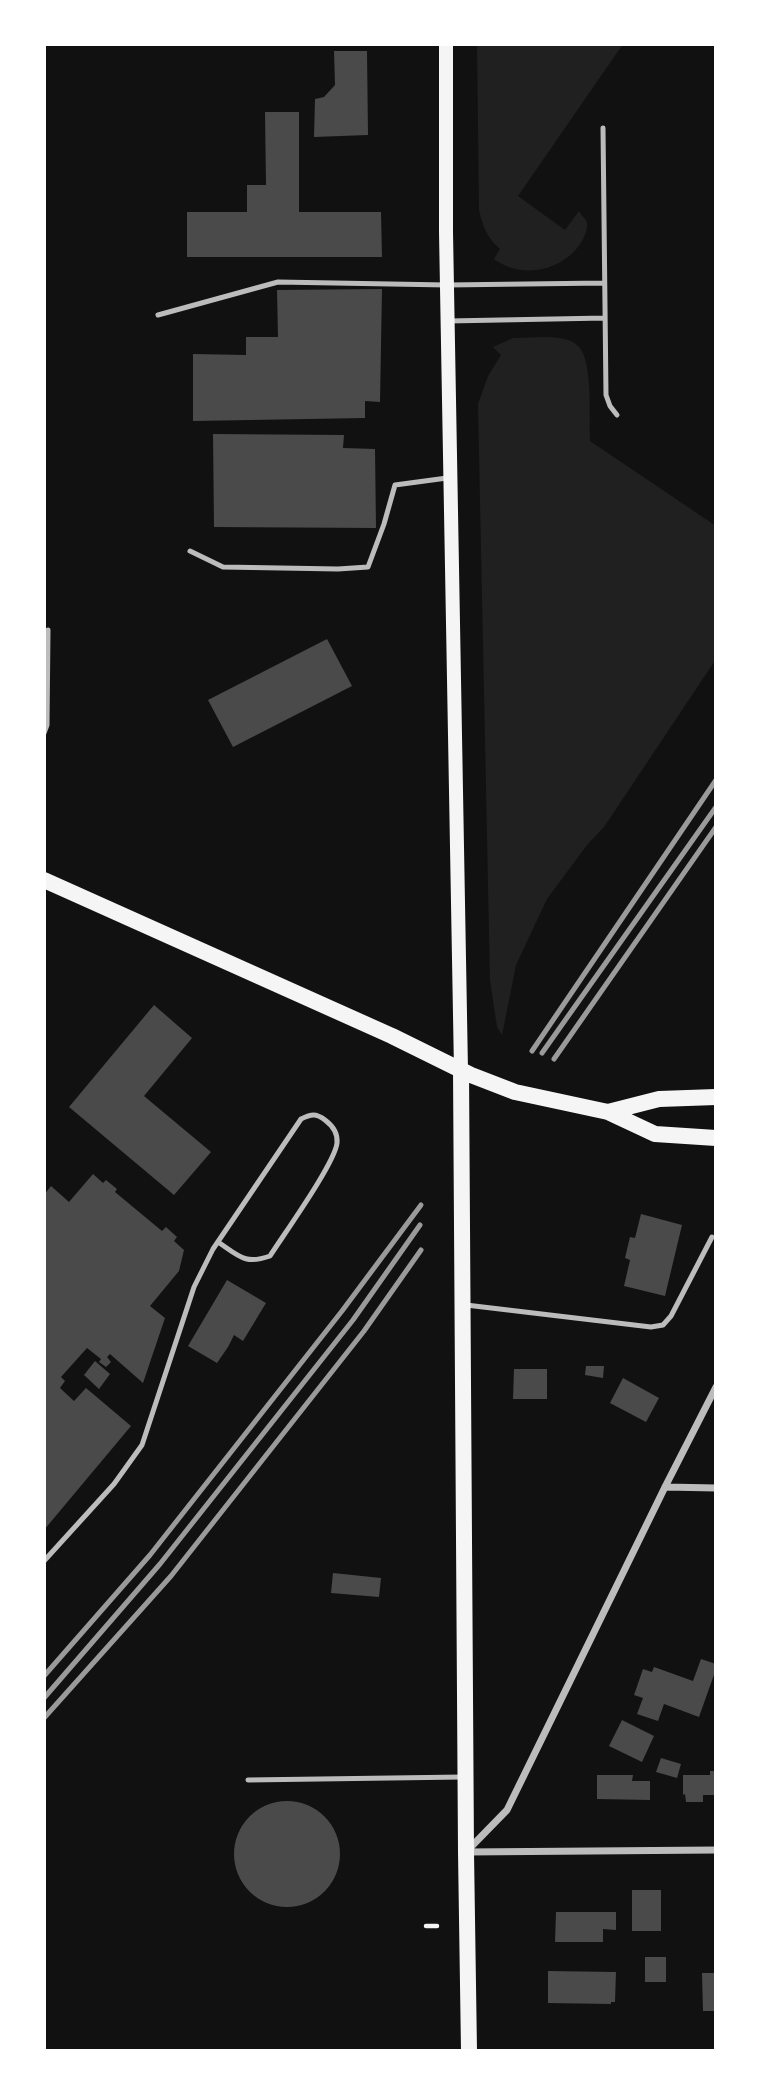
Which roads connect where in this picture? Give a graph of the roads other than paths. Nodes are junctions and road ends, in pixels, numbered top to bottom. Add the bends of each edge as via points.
1 (446, 44) edge
2 (603, 128) dead end
3 (604, 283) junction
4 (447, 285) junction
5 (158, 315) dead end
6 (605, 318) junction
7 (448, 321) junction
8 (617, 415) dead end
9 (451, 478) junction
10 (190, 551) dead end
11 (48, 630) dead end
12 (44, 733) edge
13 (44, 880) edge
14 (461, 1070) junction
15 (716, 1097) edge
16 (608, 1112) junction
17 (716, 1138) edge
18 (712, 1237) dead end
19 (218, 1242) junction
20 (463, 1305) junction
21 (716, 1387) edge
22 (665, 1487) junction
23 (716, 1488) edge
24 (44, 1560) edge
25 (466, 1777) junction
26 (248, 1780) dead end
27 (716, 1850) edge
28 (466, 1852) junction
29 (469, 2051) edge

1 - 4 main road
2 - 3 lane
3 - 4 lane
3 - 6 lane
4 - 5 lane via 278,282
4 - 7 main road
6 - 7 lane
6 - 8 lane via 606,395
7 - 9 main road
9 - 10 lane via 395,485 368,567 223,567
9 - 14 main road
11 - 12 lane
13 - 14 main road
14 - 16 main road via 515,1092
14 - 20 main road
15 - 16 main road via 659,1099
16 - 17 main road via 655,1134
18 - 20 lane via 663,1325
19 - 19 lane via 301,1119 310,1114 333,1126 335,1155 271,1255 255,1261 244,1259
19 - 24 lane via 194,1287 142,1446 114,1484
20 - 25 main road
21 - 22 street
22 - 23 street
22 - 28 street via 507,1810
25 - 26 lane
25 - 28 main road
27 - 28 street
28 - 29 main road

